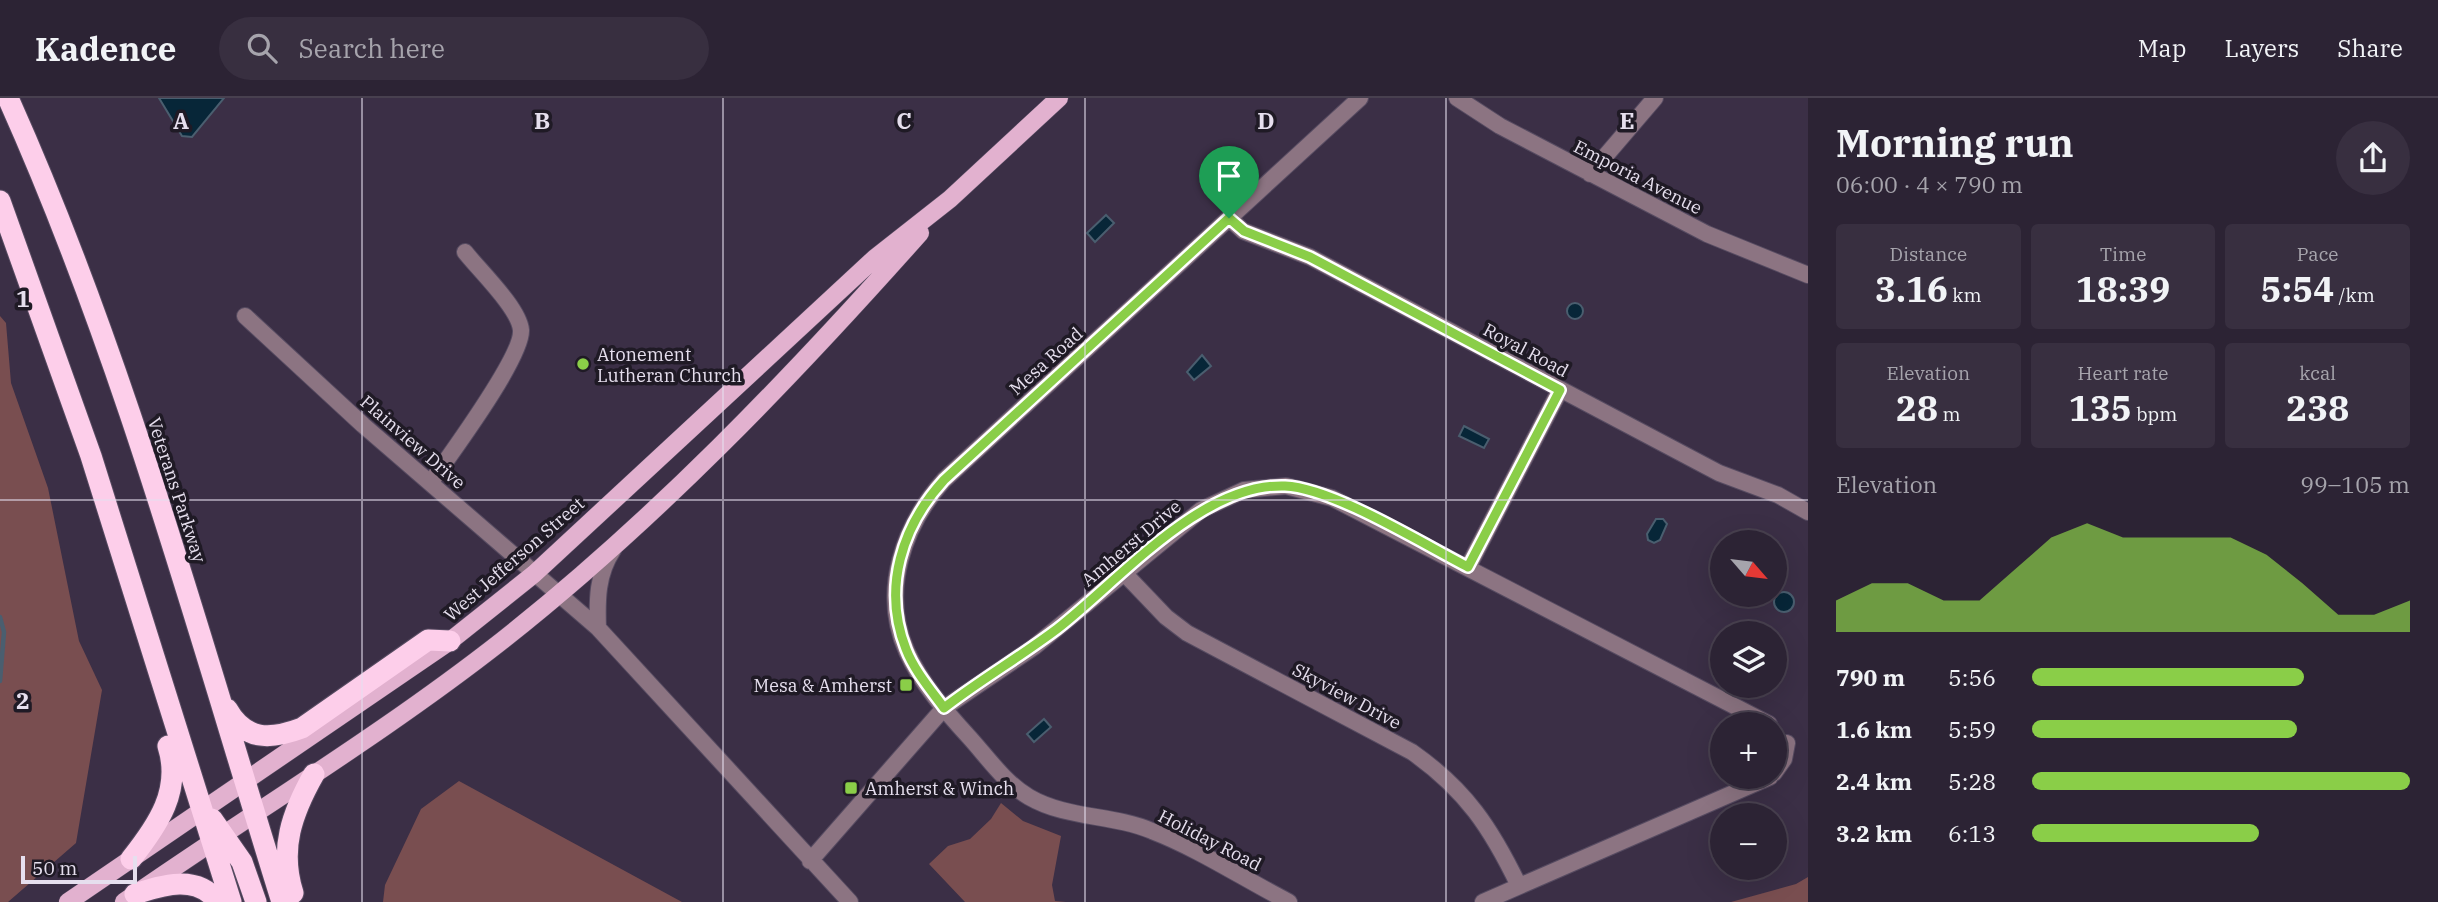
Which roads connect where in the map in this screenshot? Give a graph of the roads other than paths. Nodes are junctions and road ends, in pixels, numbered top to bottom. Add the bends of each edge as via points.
1 (8, 98) edge
2 (1059, 98) edge
3 (1360, 98) edge
4 (1457, 98) edge
5 (1655, 98) edge
6 (1590, 174) junction
7 (950, 200) junction
8 (0, 201) edge
9 (1229, 218) junction
10 (465, 252) dead end
11 (1808, 275) edge
12 (245, 316) dead end
13 (1560, 390) junction
14 (91, 456) junction
15 (430, 482) junction
16 (1808, 512) edge
17 (625, 534) junction
18 (1468, 567) junction
19 (1124, 573) junction
20 (534, 574) junction
21 (560, 594) junction
22 (598, 628) junction
23 (450, 641) junction
24 (216, 691) junction
25 (944, 708) junction
26 (1746, 712) edge
27 (1787, 736) edge
28 (1787, 753) edge
29 (314, 774) junction
30 (243, 783) junction
31 (1742, 789) edge
32 (203, 809) junction
33 (255, 814) junction
34 (219, 838) junction
35 (131, 859) junction
36 (810, 860) junction
37 (1519, 886) junction
38 (130, 898) edge
39 (68, 902) edge
40 (218, 902) edge
41 (231, 902) edge
42 (256, 902) edge
43 (282, 902) edge
44 (296, 902) edge
45 (850, 902) edge
46 (1289, 902) edge
47 (1483, 902) edge

1 - 24 highway, Veterans Parkway via 69,240
2 - 7 main road, West Jefferson Street
3 - 9 street, Mesa Road
4 - 6 street, Emporia Avenue
5 - 6 street
6 - 11 street, Emporia Avenue via 1733,248
7 - 17 main road, West Jefferson Street via 828,337
7 - 20 main road, West Jefferson Street via 875,258
8 - 14 highway
9 - 13 street, Royal Road via 1244,231 1310,257
9 - 25 street, Mesa Road via 944,480 919,509 900,555 896,611 906,651
10 - 15 street via 516,314 521,331 482,407
12 - 15 street, Plainview Drive
13 - 16 street, Royal Road via 1719,473 1778,495
13 - 18 street
14 - 32 highway
14 - 35 highway via 86,484 174,765 165,806
15 - 20 street, Plainview Drive
17 - 21 main road, West Jefferson Street
17 - 22 street via 602,572
18 - 19 street, Amherst Drive via 1332,498 1286,486 1244,490 1201,510
18 - 26 street, Amherst Drive
19 - 25 street, Amherst Drive via 1034,647
19 - 37 street, Skyview Drive via 1187,633 1431,766 1482,817
20 - 21 street, Plainview Drive
20 - 23 main road, West Jefferson Street
21 - 22 street, Plainview Drive
21 - 29 main road, West Jefferson Street via 446,683
22 - 36 street, Plainview Drive
23 - 24 highway via 428,640 302,729 275,737 243,730
23 - 30 main road, West Jefferson Street
24 - 30 highway, Veterans Parkway
25 - 36 street, Amherst Drive
25 - 46 street, Holiday Road via 1010,783 1040,803 1154,831
27 - 28 street via 1793,740
29 - 33 main road, West Jefferson Street
29 - 44 highway via 293,817 288,841 287,868
30 - 32 main road, West Jefferson Street
30 - 33 highway, Veterans Parkway
31 - 37 street
32 - 34 highway
32 - 35 main road, West Jefferson Street
33 - 34 main road, West Jefferson Street
33 - 43 highway, Veterans Parkway
34 - 38 main road, West Jefferson Street
34 - 41 highway
34 - 42 highway via 242,863
35 - 39 main road, West Jefferson Street
36 - 45 street, Plainview Drive
37 - 47 street
38 - 40 highway via 184,883 202,888

